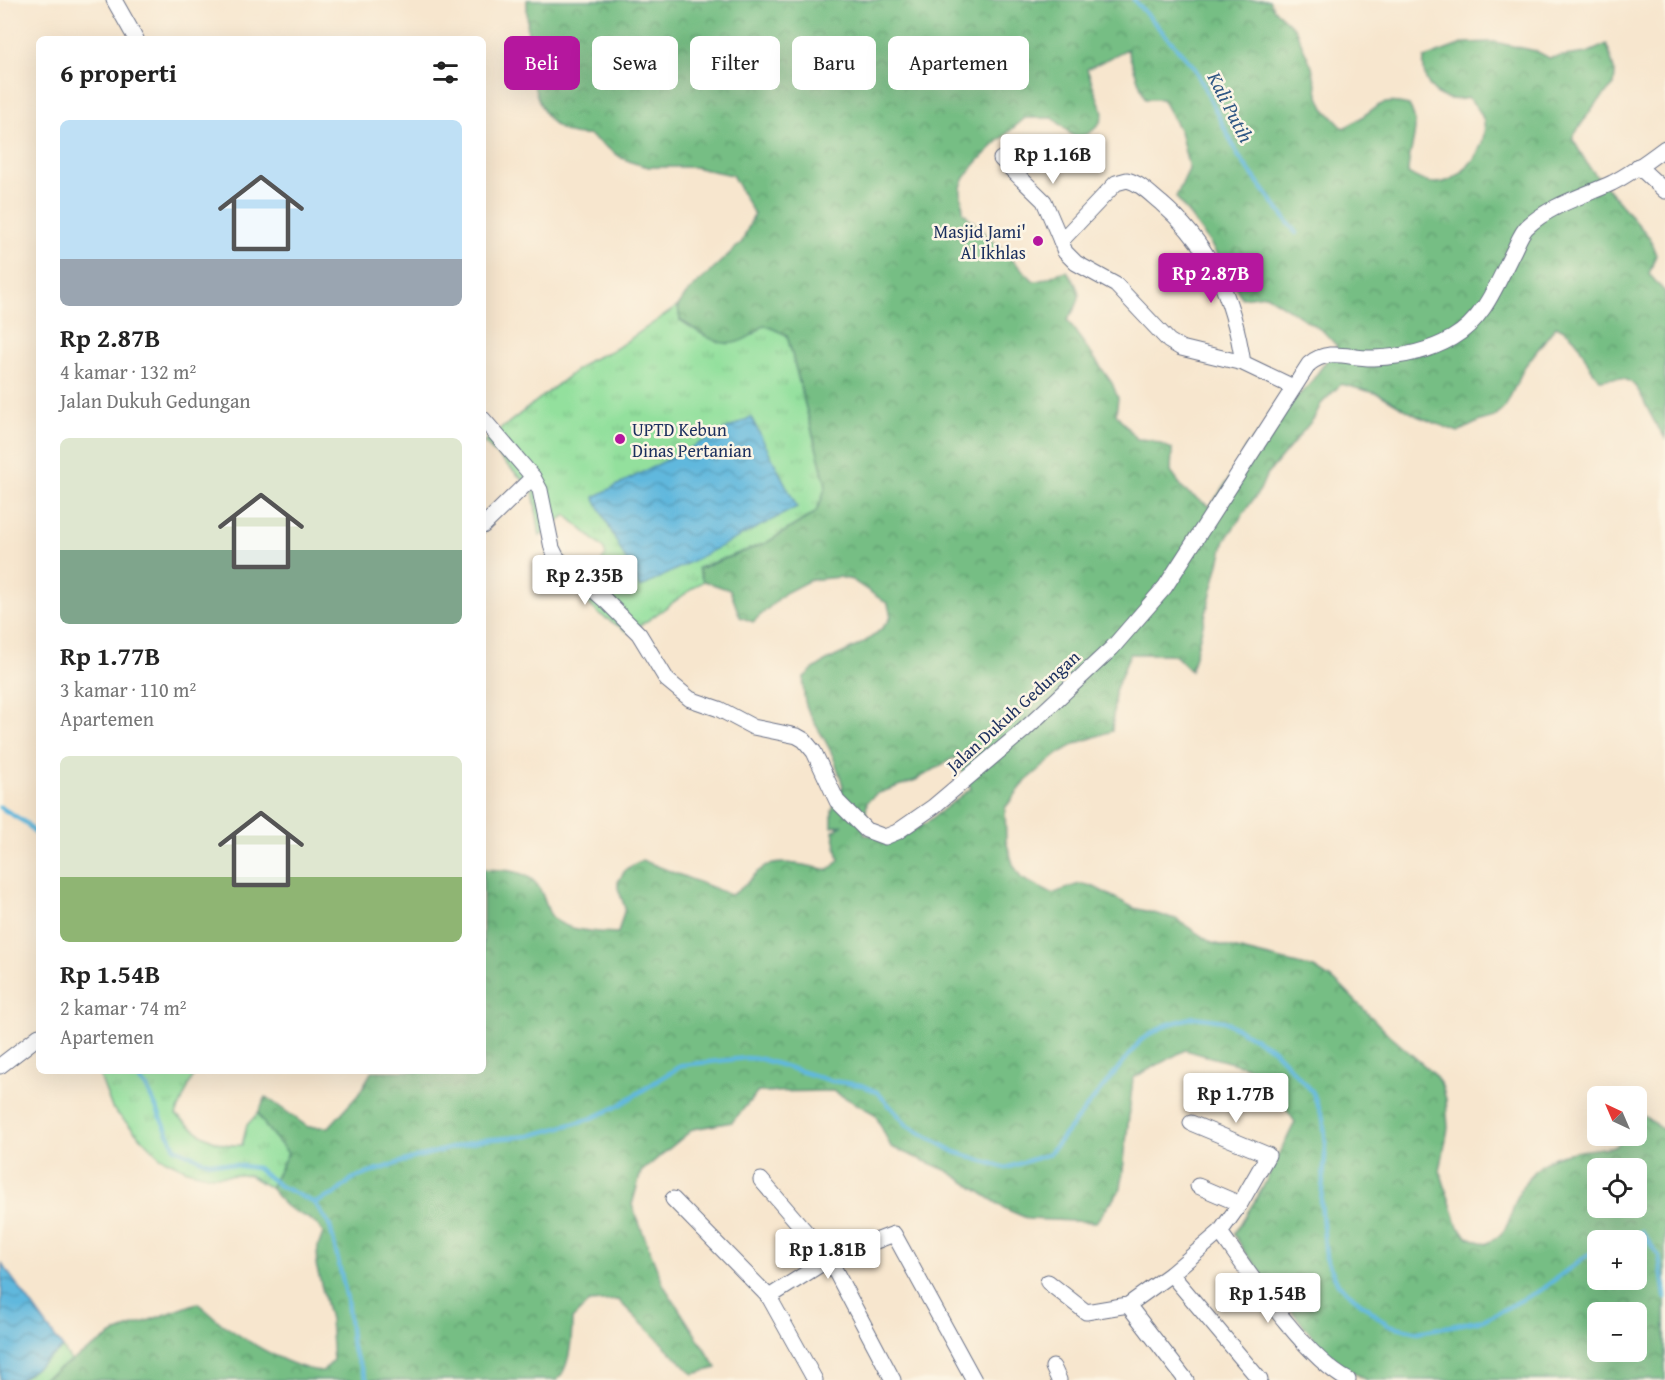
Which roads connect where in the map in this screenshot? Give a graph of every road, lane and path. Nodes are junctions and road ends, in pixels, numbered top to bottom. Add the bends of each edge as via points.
1 (114, 0) edge
2 (134, 36) edge
3 (1665, 148) edge
4 (1001, 159) dead end
5 (1638, 166) junction
6 (1665, 191) edge
7 (1061, 241) junction
8 (1243, 363) junction
9 (1293, 387) junction
10 (486, 422) edge
11 (533, 477) junction
12 (486, 523) edge
13 (36, 1038) edge
14 (0, 1066) edge
15 (1191, 1123) dead end
16 (761, 1180) dead end
17 (1198, 1186) dead end
18 (673, 1199) dead end
19 (1240, 1204) junction
20 (1221, 1232) junction
21 (829, 1259) junction
22 (1171, 1274) junction
23 (1048, 1282) dead end
24 (769, 1297) junction
25 (1128, 1305) junction
26 (815, 1380) edge
27 (893, 1380) edge
28 (974, 1380) edge
29 (1186, 1380) edge
30 (1260, 1380) edge
31 (1348, 1380) edge

1 - 2 street
3 - 5 street, Jalan Dukuh Gedungan
4 - 7 street via 1044,201
5 - 6 street
5 - 9 street, Jalan Dukuh Gedungan via 1527,227 1492,296 1474,320 1454,337 1401,356 1321,356 1309,364
7 - 8 street via 1076,263 1116,285 1169,341 1181,348
7 - 8 street via 1116,183 1127,180 1143,188 1186,226 1207,252 1224,285
8 - 9 street
9 - 11 street, Jalan Dukuh Gedungan via 1165,587 1112,648 933,807 885,837 875,835 853,819 837,801 809,744 797,736 753,727 690,699 659,671 639,634 558,558
10 - 11 street
11 - 12 street
13 - 14 street
15 - 19 street via 1268,1155
16 - 21 street
17 - 19 street
18 - 24 street
19 - 20 street
20 - 22 street
20 - 31 street via 1262,1291 1307,1345
21 - 24 street
21 - 27 street
21 - 28 street via 894,1234
22 - 25 street
22 - 30 street
23 - 25 street via 1086,1312
24 - 26 street
25 - 29 street

